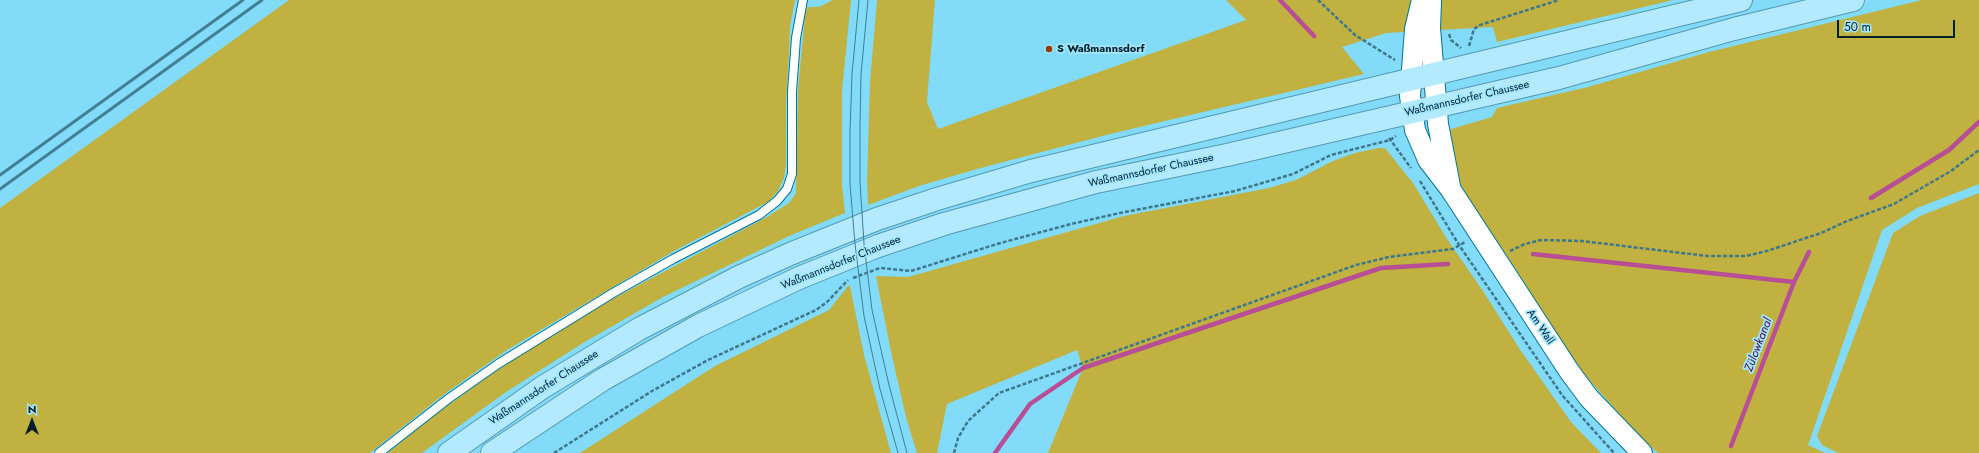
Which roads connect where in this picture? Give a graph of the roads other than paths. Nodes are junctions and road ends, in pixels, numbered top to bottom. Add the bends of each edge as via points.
1 (803, 0) edge
2 (1422, 0) edge
3 (1431, 0) edge
4 (1741, 0) edge
5 (1853, 0) edge
6 (1403, 63) junction
7 (1433, 64) junction
8 (1437, 107) junction
9 (1412, 112) junction
10 (1451, 190) junction
11 (379, 453) edge
12 (449, 453) edge
13 (492, 453) edge
14 (1642, 453) edge

1 - 11 lane via 796,38 792,92 792,174 787,189 777,202 759,215 626,286 498,364 448,398
2 - 6 street, Am Wall via 1416,29
3 - 7 street, Am Wall
4 - 7 main road, Waßmannsdorfer Chaussee
5 - 8 main road, Waßmannsdorfer Chaussee via 1734,29 1559,78
6 - 7 main road, Waßmannsdorfer Chaussee
6 - 9 street, Am Wall
6 - 12 main road, Waßmannsdorfer Chaussee via 937,199 843,232 739,277 639,328 543,387
7 - 8 street, Am Wall
8 - 9 main road, Waßmannsdorfer Chaussee
8 - 10 street, Am Wall via 1442,151
9 - 10 street, Am Wall via 1420,145
9 - 13 main road, Waßmannsdorfer Chaussee via 1096,182 944,224 878,246 749,301 651,352 556,409
10 - 14 street, Am Wall via 1569,371 1589,398

